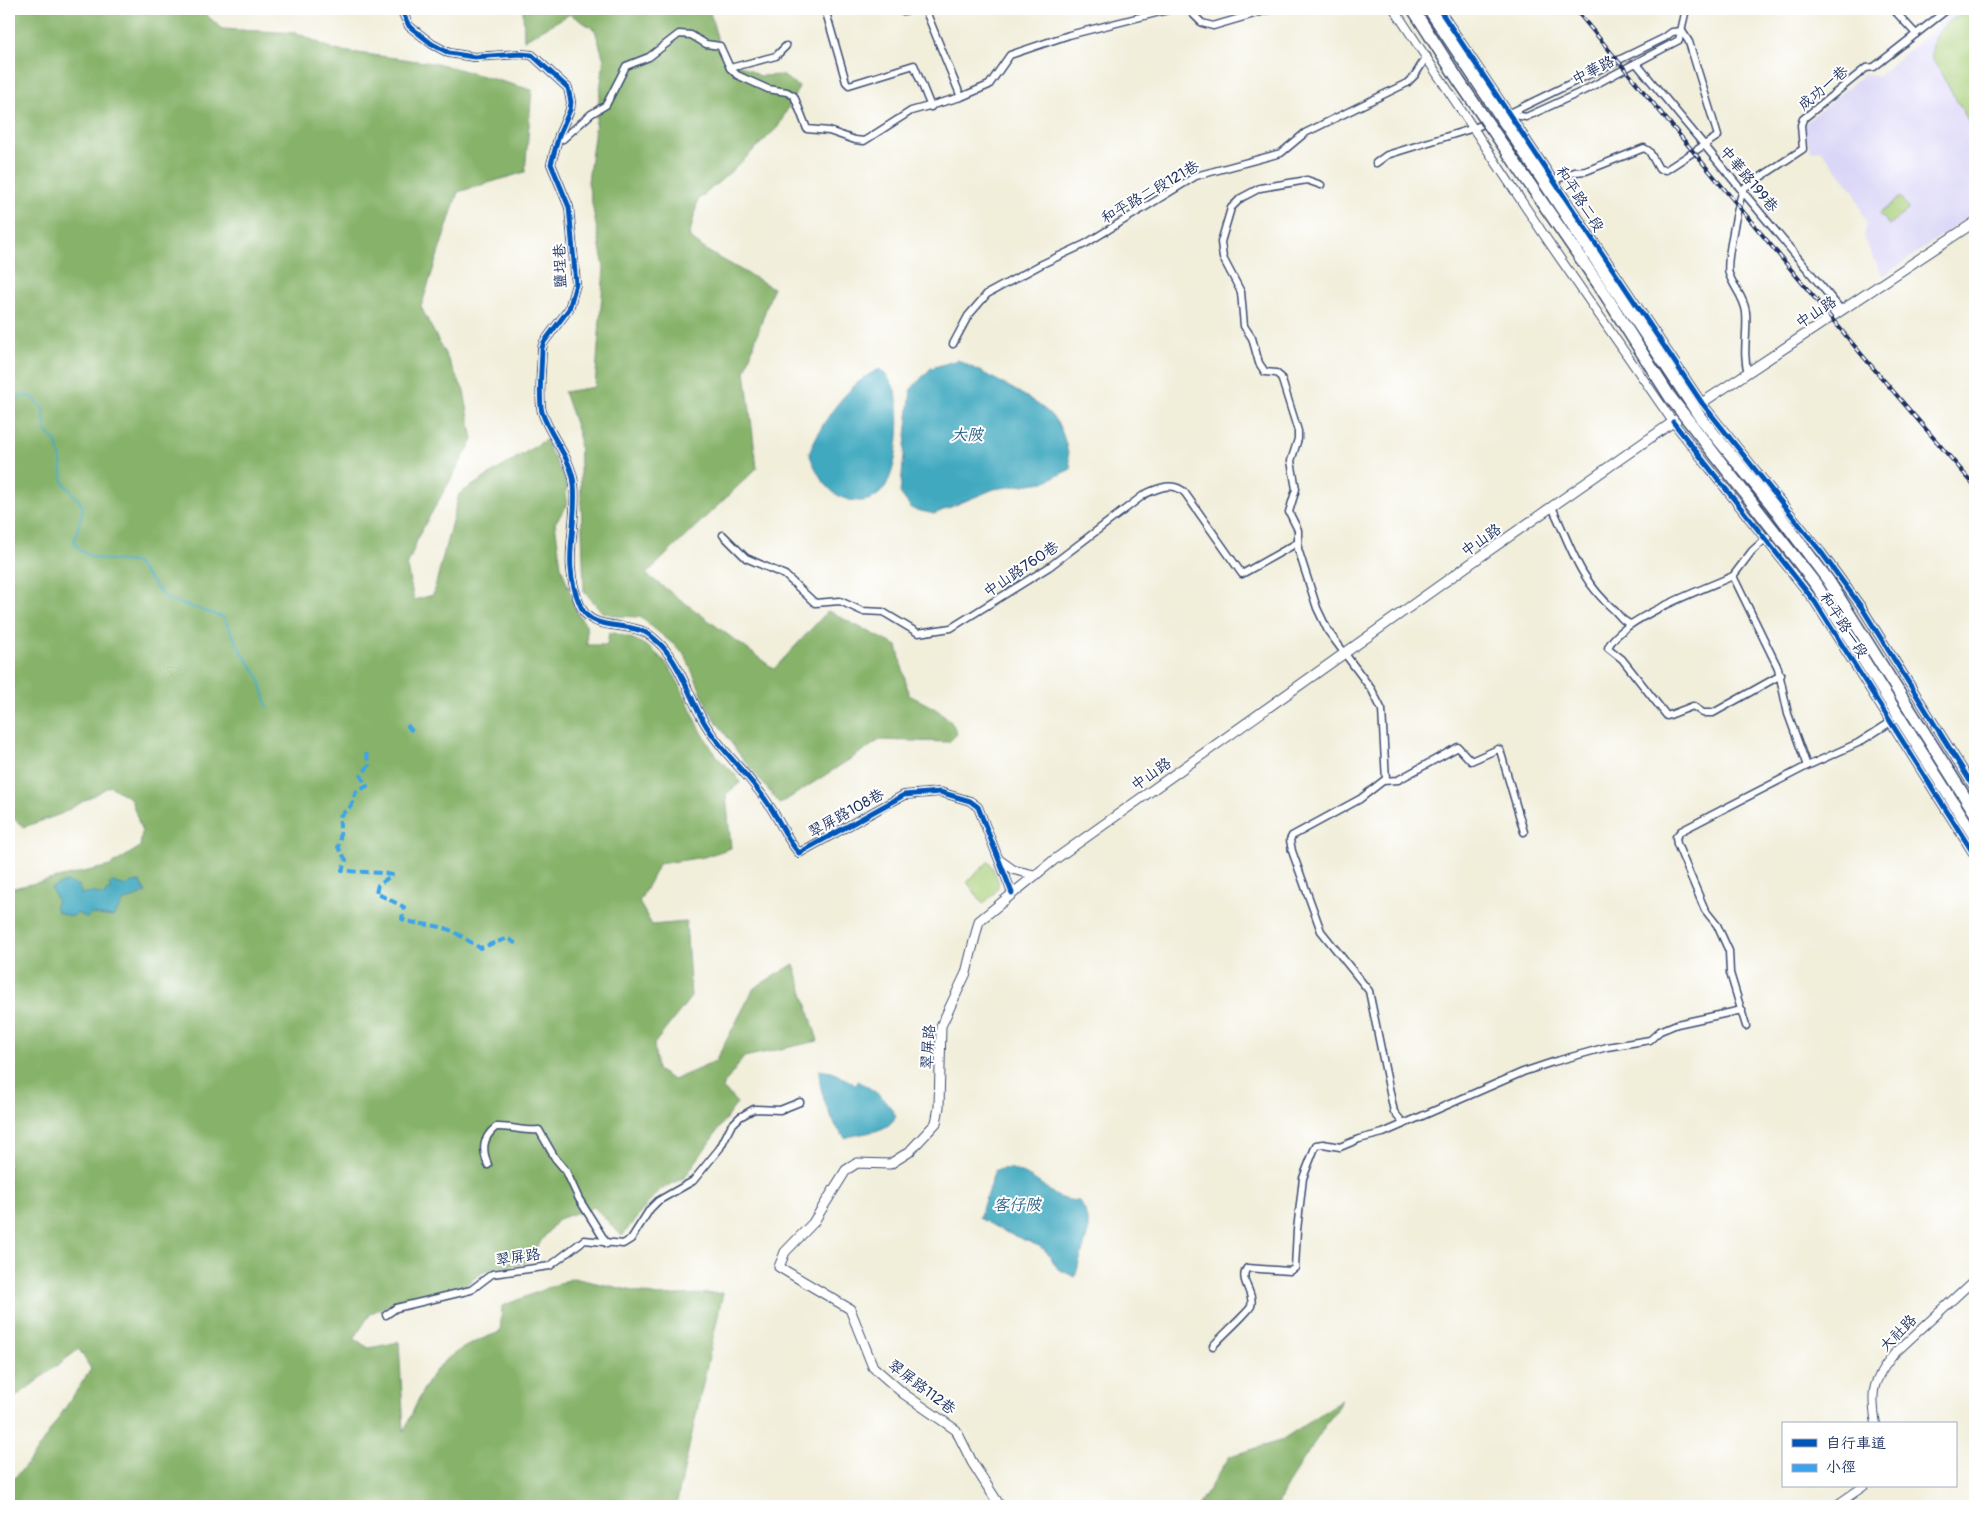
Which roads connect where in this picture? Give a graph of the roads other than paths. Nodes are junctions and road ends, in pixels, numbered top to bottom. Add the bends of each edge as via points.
1 (401, 9) edge
2 (825, 9) edge
3 (902, 9) edge
4 (913, 9) edge
5 (925, 9) edge
6 (1172, 9) edge
7 (1188, 9) edge
8 (1271, 9) edge
9 (1394, 9) edge
10 (1413, 9) edge
11 (1429, 9) edge
12 (1439, 9) edge
13 (1686, 9) edge
14 (1893, 9) edge
15 (1948, 9) edge
16 (1682, 32) junction
17 (1916, 34) junction
18 (786, 46) dead end
19 (1427, 56) junction
20 (1636, 63) junction
21 (730, 68) junction
22 (961, 97) junction
23 (931, 107) junction
24 (1508, 114) junction
25 (1474, 128) junction
26 (558, 135) junction
27 (1704, 145) junction
28 (1376, 163) dead end
29 (1553, 181) junction
30 (1321, 185) dead end
31 (1742, 191) junction
32 (1975, 222) edge
33 (1842, 311) junction
34 (952, 344) dead end
35 (1631, 360) junction
36 (1748, 373) junction
37 (1702, 403) junction
38 (1689, 412) junction
39 (1673, 422) junction
40 (1758, 473) junction
41 (1552, 507) junction
42 (1791, 515) junction
43 (723, 535) dead end
44 (1766, 539) junction
45 (1298, 543) junction
46 (1734, 576) junction
47 (1631, 624) junction
48 (629, 628) joint
49 (1344, 654) junction
50 (1781, 675) junction
51 (1920, 702) junction
52 (1891, 723) junction
53 (1807, 766) junction
54 (1386, 780) junction
55 (1975, 789) edge
56 (1975, 813) edge
57 (1524, 832) dead end
58 (1975, 837) edge
59 (1975, 856) edge
60 (999, 859) junction
61 (1036, 875) junction
62 (1012, 893) junction
63 (1742, 1010) junction
64 (1746, 1026) dead end
65 (800, 1102) dead end
66 (1402, 1123) junction
67 (488, 1165) dead end
68 (851, 1165) joint
69 (608, 1244) junction
70 (1975, 1279) edge
71 (386, 1315) dead end
72 (1213, 1346) dead end
73 (1876, 1422) edge
74 (1861, 1488) edge
75 (1000, 1506) edge
76 (1835, 1506) edge

1 - 26 street, 鹽埕巷 via 409,26 432,44 454,55 526,54 536,58 563,82 570,94 570,110
2 - 23 street via 849,85 914,65
3 - 4 street
5 - 22 street
6 - 22 street via 1069,35 1010,55 989,85
7 - 8 street via 1202,23 1213,26
9 - 19 street
10 - 58 highway, bridge via 1670,396 1817,586
11 - 56 highway, bridge via 1700,417 1772,504 1828,580
12 - 24 street, 和平路二段
13 - 16 street
14 - 17 street
15 - 17 street, 成功一巷
16 - 20 street, 中華路 via 1679,40
16 - 24 street, 中華路 via 1672,32
16 - 27 street via 1689,42 1718,133
17 - 31 street, 成功一巷 via 1874,67 1866,68 1803,120 1803,149
18 - 21 street via 776,56
19 - 25 street
19 - 34 street, 和平路二段121巷 via 1407,83 1305,133 1281,153 1196,176 1085,244 987,294 968,316
20 - 24 street, 中華路 via 1526,117
20 - 27 street, 中華路199巷
21 - 23 street via 751,82 794,96 807,128 834,132 855,140 870,138 911,111
21 - 26 street via 720,46 679,34 649,57 626,66 606,105 563,139
22 - 23 street
24 - 25 street, 中華路
24 - 29 street, 和平路二段
25 - 28 street, 中華路 via 1386,155
25 - 35 street
26 - 48 street, 鹽埕巷 via 551,169 569,207 576,284 569,309 542,348 541,404 546,421 568,461 574,482 569,561 581,609 590,619
27 - 29 street via 1666,170 1659,169 1650,151 1644,148
27 - 31 street, 中華路199巷
29 - 37 street, 和平路二段
30 - 45 street via 1307,180 1260,188 1241,198 1232,208 1221,242 1223,258 1241,292 1244,326 1252,338 1262,368 1281,377 1298,431 1291,461 1296,489 1289,512 1298,530
31 - 33 street, 中華路199巷
31 - 36 street via 1728,270 1746,312 1745,363
32 - 33 main road, 中山路
33 - 36 main road, 中山路
35 - 38 street via 1659,372
35 - 39 street
36 - 37 main road, 中山路
37 - 38 main road, 中山路
37 - 40 street, 和平路一段
38 - 39 main road, 中山路
38 - 40 street via 1732,466
39 - 41 main road, 中山路
39 - 44 street, 和平路一段
40 - 42 street, 和平路一段
41 - 47 street via 1581,572 1600,598
41 - 49 main road, 中山路
42 - 44 street
42 - 51 street, 和平路一段 via 1862,608
43 - 45 street, 中山路760巷 via 746,558 785,575 815,603 840,601 862,611 883,612 912,630 925,633 950,628 967,619 1049,567 1145,494 1161,487 1177,487 1185,493 1242,574
44 - 46 street via 1744,560
44 - 52 street, 和平路一段 via 1815,602
45 - 49 street via 1316,608
46 - 47 street
46 - 50 street
47 - 50 street via 1608,648 1622,659 1664,716 1693,706 1702,714 1713,713
48 - 60 street, 翠屏路108巷 via 648,633 662,647 677,667 722,750 746,773 770,805 799,853 904,795 940,792 978,807
49 - 54 street via 1372,690 1382,710
49 - 61 main road, 中山路
50 - 53 street via 1788,714
51 - 52 street
51 - 55 street, 和平路一段
52 - 53 street via 1858,743
52 - 59 street, 和平路一段
53 - 63 street via 1681,831 1676,837 1701,902 1729,950 1730,973
54 - 57 street via 1398,780 1455,748 1461,749 1471,761 1498,749
54 - 66 street via 1360,799 1294,833 1290,840 1321,931 1369,991 1394,1112
60 - 61 street via 1014,870
60 - 62 street, 翠屏路108巷
61 - 62 main road, 中山路
62 - 68 main road, 翠屏路 via 976,925 966,973 941,1026 936,1123 909,1152 890,1164 864,1162
63 - 64 street
63 - 66 street via 1677,1024 1660,1031 1650,1040 1606,1047 1553,1062
65 - 69 street, 翠屏路 via 780,1110 749,1111 731,1126 720,1148 693,1182 658,1201 631,1239 623,1244
66 - 72 street via 1340,1147 1316,1145 1304,1178 1296,1230 1295,1268 1290,1271 1247,1268 1244,1277 1251,1307
67 - 69 street via 483,1151 491,1130 507,1126 528,1132 539,1130
68 - 75 main road, 翠屏路112巷 via 813,1223 785,1252 779,1267 850,1309 873,1367 904,1394 956,1430
69 - 71 street, 翠屏路 via 584,1240 550,1266 492,1274 471,1290 396,1308
70 - 73 street, 大社路 via 1886,1364 1874,1385 1872,1397
74 - 76 street

